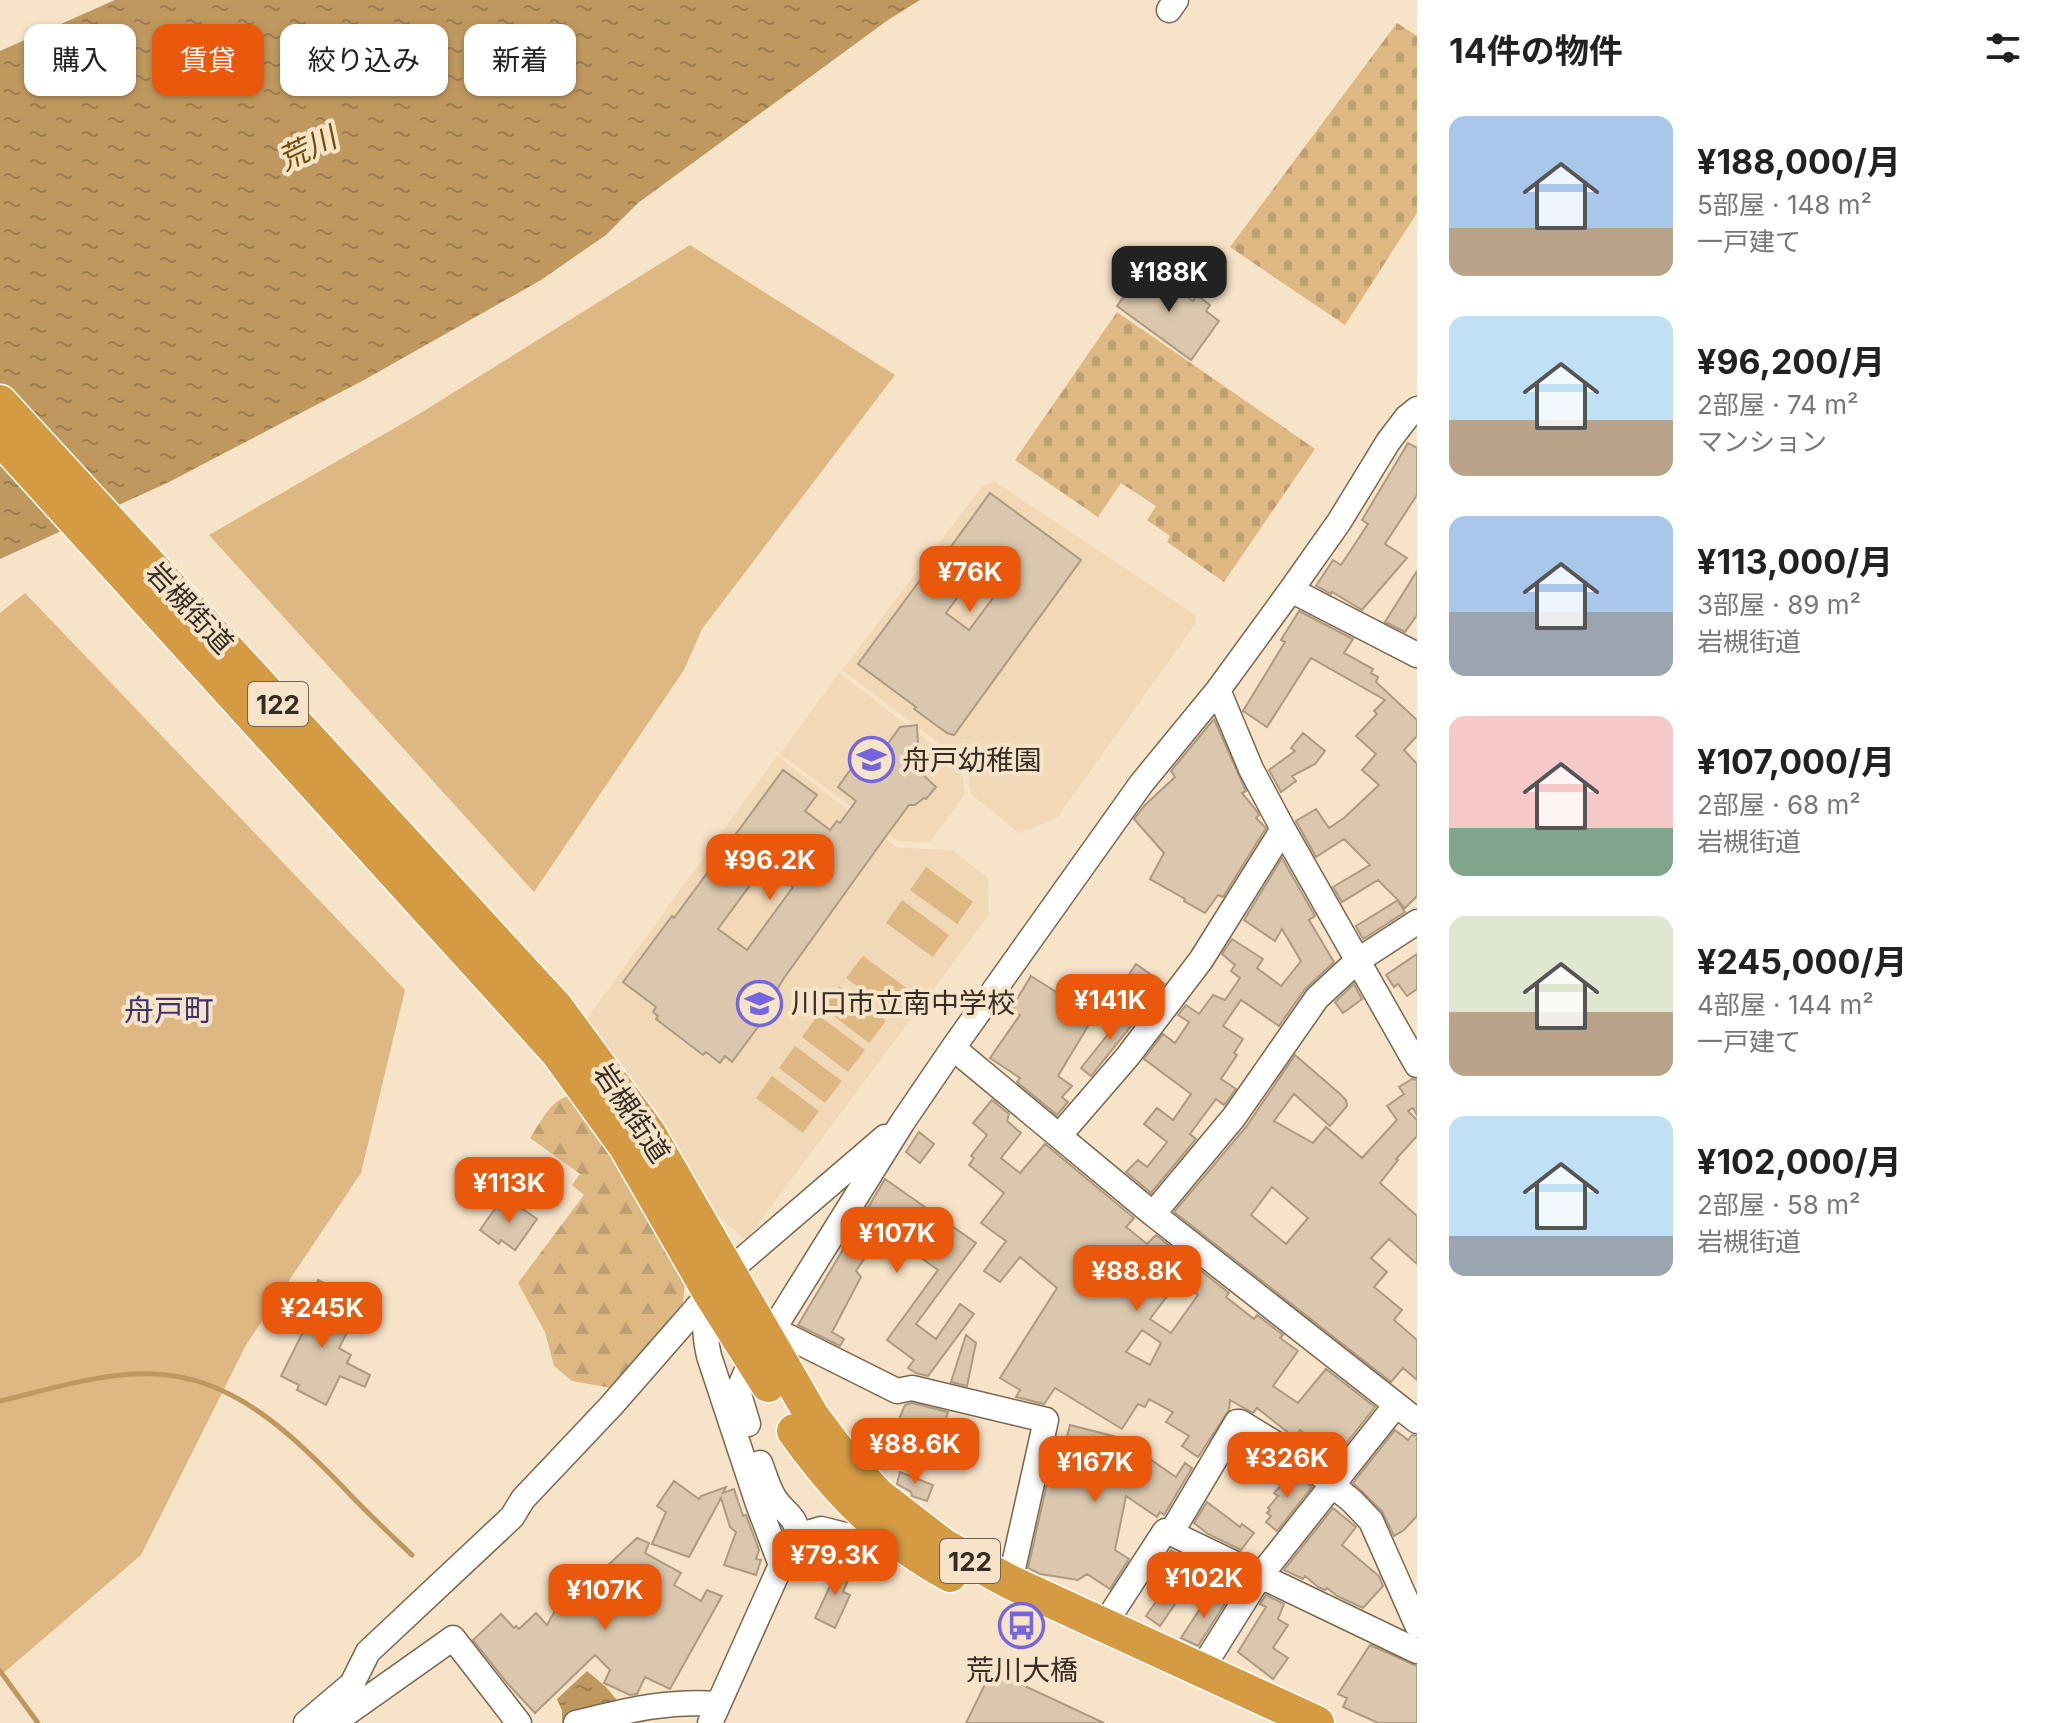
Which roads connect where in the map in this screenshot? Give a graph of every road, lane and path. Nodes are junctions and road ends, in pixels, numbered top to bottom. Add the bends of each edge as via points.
1 (0, 402) edge
2 (1417, 409) edge
3 (0, 438) edge
4 (1291, 590) junction
5 (1417, 655) edge
6 (1218, 690) junction
7 (1283, 829) junction
8 (1417, 922) edge
9 (1357, 961) junction
10 (546, 1017) junction
11 (953, 1048) junction
12 (1417, 1065) edge
13 (902, 1123) junction
14 (1059, 1136) junction
15 (1153, 1214) junction
16 (719, 1282) junction
17 (747, 1370) dead end
18 (1396, 1405) junction
19 (1417, 1421) edge
20 (1332, 1486) junction
21 (1171, 1533) junction
22 (798, 1536) junction
23 (907, 1550) junction
24 (781, 1565) junction
25 (1260, 1576) junction
26 (1010, 1582) junction
27 (1104, 1625) junction
28 (1417, 1625) edge
29 (1417, 1651) edge
30 (1201, 1670) junction
31 (713, 1715) edge
32 (306, 1723) edge
33 (333, 1723) edge
34 (519, 1723) edge
35 (576, 1723) edge
36 (1269, 1723) edge
37 (1317, 1723) edge

1 - 10 highway, 岩槻街道 / 122
2 - 4 street via 1388,442
3 - 10 highway, 岩槻街道 / 122
4 - 5 street
4 - 6 street
6 - 7 street
6 - 11 street via 1141,784
7 - 9 street
7 - 14 street via 1201,960
8 - 9 street
9 - 12 street
9 - 15 street via 1317,998 1234,1117
10 - 16 highway, 岩槻街道 / 122 via 595,1102
11 - 13 street
11 - 14 street
13 - 16 street
13 - 26 street via 772,1331 897,1391 912,1388 1046,1420
14 - 15 street
15 - 18 street
16 - 23 highway, 岩槻街道 / 122 via 793,1429 826,1475
16 - 24 street via 704,1315 704,1335
16 - 26 highway, 岩槻街道 / 122 via 845,1460 910,1522
16 - 32 street via 512,1517 368,1652 352,1684
17 - 22 street via 738,1391 743,1409 768,1488 797,1524
18 - 19 street
18 - 20 street
20 - 21 street via 1304,1461 1237,1422
20 - 25 street
20 - 28 street via 1371,1521
21 - 25 street
21 - 27 street via 1165,1531
22 - 23 street via 821,1529
22 - 24 street
23 - 36 highway, 岩槻街道 / 122 via 970,1587
24 - 31 street
25 - 29 street
25 - 30 street
26 - 27 highway, 岩槻街道 / 122
27 - 30 highway, 岩槻街道 / 122
30 - 37 highway, 岩槻街道 / 122
31 - 35 street via 686,1701
33 - 34 street via 453,1638

